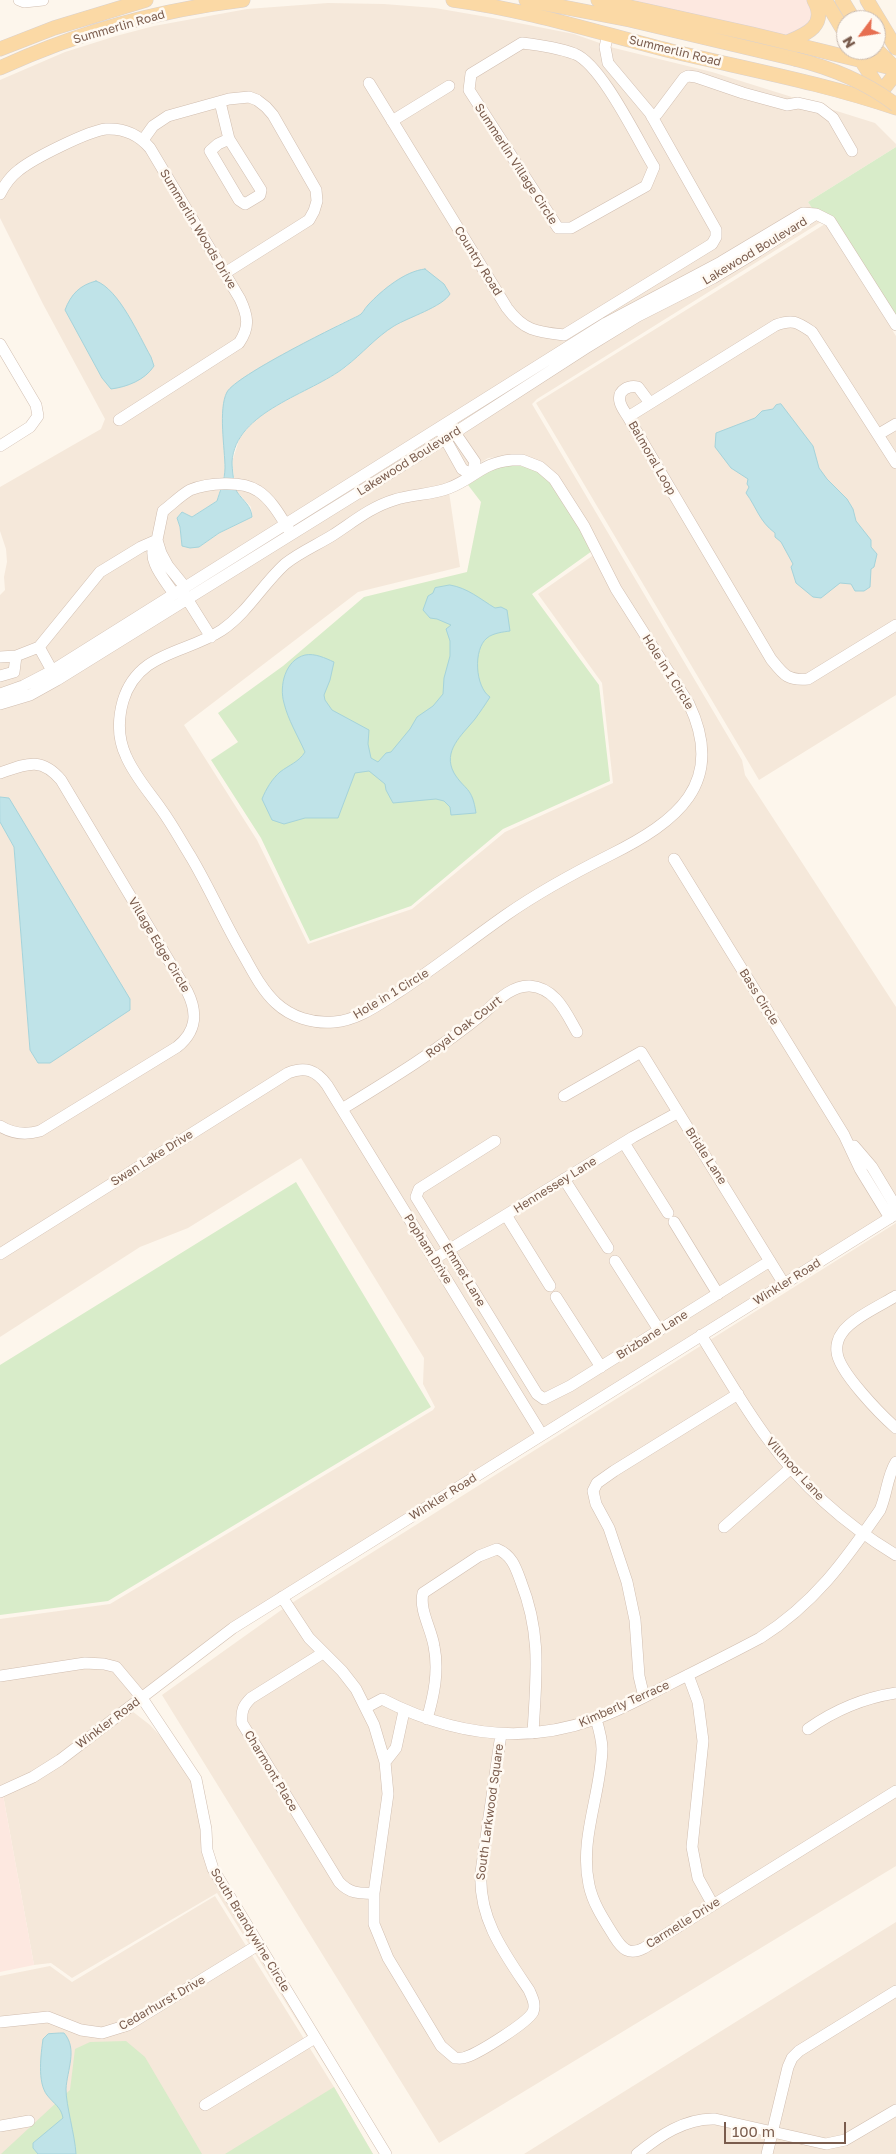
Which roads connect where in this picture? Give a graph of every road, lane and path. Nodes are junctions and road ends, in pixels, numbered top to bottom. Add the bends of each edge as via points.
1 (19, 0) edge
2 (43, 0) edge
3 (146, 0) edge
4 (243, 0) edge
5 (453, 0) edge
6 (526, 0) edge
7 (598, 0) edge
8 (814, 0) edge
9 (825, 0) edge
10 (867, 0) edge
11 (875, 0) edge
12 (618, 2) edge
13 (836, 18) edge
14 (896, 29) edge
15 (608, 34) junction
16 (788, 42) junction
17 (0, 49) edge
18 (895, 49) edge
19 (836, 52) edge
20 (861, 60) edge
21 (869, 60) edge
22 (886, 60) edge
23 (0, 68) edge
24 (896, 70) edge
25 (369, 83) dead end
26 (449, 86) dead end
27 (628, 88) junction
28 (880, 91) junction
29 (857, 95) junction
30 (614, 97) junction
31 (220, 102) junction
32 (894, 109) edge
33 (652, 116) junction
34 (392, 121) junction
35 (228, 139) junction
36 (143, 140) junction
37 (852, 151) dead end
38 (0, 194) edge
39 (225, 273) junction
40 (606, 323) junction
41 (896, 325) edge
42 (0, 344) edge
43 (650, 403) junction
44 (628, 417) junction
45 (119, 420) dead end
46 (444, 424) junction
47 (896, 424) edge
48 (879, 434) junction
49 (450, 436) junction
50 (0, 446) edge
51 (896, 463) edge
52 (472, 475) junction
53 (289, 529) junction
54 (157, 540) junction
55 (172, 577) junction
56 (182, 592) junction
57 (896, 625) edge
58 (211, 637) junction
59 (36, 649) junction
60 (16, 656) junction
61 (0, 657) edge
62 (0, 676) edge
63 (52, 677) junction
64 (0, 694) edge
65 (0, 704) edge
66 (0, 773) edge
67 (674, 859) dead end
68 (577, 1032) dead end
69 (307, 1068) joint
70 (564, 1096) dead end
71 (342, 1109) junction
72 (677, 1112) junction
73 (0, 1126) edge
74 (844, 1135) junction
75 (495, 1141) dead end
76 (624, 1142) junction
77 (564, 1179) junction
78 (896, 1207) edge
79 (506, 1215) junction
80 (893, 1216) edge
81 (608, 1248) dead end
82 (448, 1250) junction
83 (0, 1254) edge
84 (434, 1259) junction
85 (616, 1261) dead end
86 (770, 1261) junction
87 (784, 1284) junction
88 (550, 1286) dead end
89 (718, 1294) junction
90 (896, 1296) edge
91 (556, 1297) dead end
92 (659, 1330) junction
93 (701, 1335) junction
94 (601, 1367) junction
95 (534, 1390) joint
96 (738, 1394) junction
97 (896, 1428) edge
98 (542, 1435) junction
99 (896, 1462) edge
100 (791, 1468) junction
101 (724, 1527) dead end
102 (864, 1534) junction
103 (896, 1555) edge
104 (282, 1597) junction
105 (323, 1654) junction
106 (688, 1675) junction
107 (0, 1676) edge
108 (896, 1693) edge
109 (644, 1697) junction
110 (142, 1698) junction
111 (367, 1707) junction
112 (404, 1711) junction
113 (427, 1719) junction
114 (596, 1719) junction
115 (808, 1729) dead end
116 (533, 1733) junction
117 (501, 1734) junction
118 (385, 1762) junction
119 (896, 1791) edge
120 (0, 1792) edge
121 (374, 1893) junction
122 (713, 1905) junction
123 (258, 1945) junction
124 (896, 1991) edge
125 (0, 2022) edge
126 (315, 2038) junction
127 (205, 2105) dead end
128 (896, 2110) edge
129 (29, 2121) dead end
130 (0, 2126) edge
131 (772, 2133) junction
132 (386, 2154) edge
133 (636, 2154) edge
134 (767, 2154) edge

1 - 2 street
3 - 17 main road, Summerlin Road via 76,20
4 - 23 main road, Summerlin Road via 118,25
5 - 15 main road, Summerlin Road via 526,12
6 - 32 main road, bridge via 630,20 822,66 872,88
7 - 12 main road
8 - 16 main road via 818,12 813,28 804,36
9 - 13 main road
10 - 18 main road
11 - 14 main road
12 - 16 main road
15 - 27 street, Country Road via 606,58
15 - 29 main road, Summerlin Road
16 - 19 main road
20 - 28 main road
21 - 24 main road
22 - 24 main road
24 - 28 main road
25 - 34 street, Country Road
26 - 34 street
27 - 30 street
27 - 33 street, Country Road
28 - 29 main road
28 - 32 main road
29 - 32 main road, Summerlin Road
30 - 30 street, Summerlin Village Circle via 577,54 544,46 522,43 470,74 469,90 558,228 572,228 646,186 651,176 654,167
31 - 35 street
31 - 36 street via 160,120
31 - 39 street via 249,98 266,107 316,190 317,201 314,211 301,226
33 - 37 street via 688,76 787,104 820,108 833,118
33 - 40 street, Country Road via 716,230 716,237 712,244
34 - 40 street, Country Road via 517,322 529,328 564,335
35 - 35 street via 261,190 260,195 245,204 239,200 210,151
36 - 38 street via 117,130 88,134 20,169
36 - 39 street, Summerlin Woods Drive
39 - 45 street, Summerlin Woods Drive via 247,316 248,325 239,343
40 - 41 street, Lakewood Boulevard via 721,262 803,213 816,214 830,221
40 - 46 street, Lakewood Boulevard
40 - 49 street, Lakewood Boulevard
42 - 50 street via 38,409 36,420 30,427
43 - 44 street, Balmoral Loop
43 - 44 street via 638,387 624,389 620,396 621,406
43 - 48 street, Balmoral Loop via 776,325 789,321 812,332
44 - 57 street, Balmoral Loop via 770,659 784,676 808,679
46 - 49 street
46 - 53 street, Lakewood Boulevard
47 - 48 street
48 - 51 street, Balmoral Loop
49 - 52 street via 462,469
49 - 53 street, Lakewood Boulevard
52 - 58 street, Hole in 1 Circle via 448,489 393,500 364,513 285,564 242,614
52 - 58 street, Hole in 1 Circle via 493,463 522,460 540,466 554,479 584,526 616,589 689,704 701,737 701,766 687,800 660,826 536,895 436,968 354,1018 325,1023 300,1018 283,1009 269,995 167,818 123,750 120,731 122,705 142,670 158,658
53 - 54 street via 258,490 216,484 190,490 163,511
53 - 56 street, Lakewood Boulevard
54 - 55 street via 153,547 154,561
54 - 55 street via 178,570
54 - 59 street via 100,572
55 - 56 street
56 - 58 street
56 - 63 street, Lakewood Boulevard
59 - 60 street
59 - 63 street
60 - 61 street
60 - 62 street via 14,672
63 - 64 street, Lakewood Boulevard
63 - 65 street, Lakewood Boulevard via 30,695
66 - 73 street, Village Edge Circle via 36,763 61,780 187,991 195,1020 190,1035 177,1047 40,1131 14,1133
67 - 74 street, Bass Circle
68 - 71 street, Royal Oak Court via 554,996 538,988 520,988 504,996 438,1049
69 - 71 street, Popham Drive via 322,1077
69 - 83 street, Swan Lake Drive via 288,1073
70 - 72 street, Bridle Lane via 641,1052
71 - 84 street, Popham Drive
72 - 76 street, Hennessey Lane
72 - 86 street, Bridle Lane
74 - 78 street, Bass Circle via 872,1167
74 - 80 street, Bass Circle via 860,1169
75 - 82 street, Emmet Lane via 419,1189 416,1197
76 - 77 street, Hennessey Lane
76 - 89 street
77 - 79 street, Hennessey Lane
77 - 81 street
79 - 82 street, Hennessey Lane
79 - 88 street
80 - 87 street, Winkler Road
82 - 84 street, Hennessey Lane
82 - 95 street, Emmet Lane
84 - 98 street, Popham Drive
85 - 92 street
86 - 87 street, Bridle Lane
86 - 89 street, Brizbane Lane
87 - 93 street, Winkler Road
89 - 92 street, Brizbane Lane
90 - 97 street via 850,1325 840,1337 837,1352 844,1369
91 - 94 street
92 - 94 street, Brizbane Lane
93 - 96 street, Villmoor Lane
93 - 98 street, Winkler Road
94 - 95 street, Brizbane Lane via 544,1399
96 - 100 street, Villmoor Lane via 767,1439
96 - 109 street via 614,1471 597,1483 594,1491 596,1504 609,1528 627,1582
98 - 104 street, Winkler Road
99 - 102 street, Kimberly Terrace via 880,1510
100 - 101 street
100 - 102 street, Villmoor Lane
102 - 103 street, Villmoor Lane
102 - 106 street, Kimberly Terrace via 821,1589 794,1615 760,1638
104 - 105 street
104 - 110 street, Winkler Road via 225,1634
105 - 111 street via 342,1671
105 - 121 street, Charmont Place via 251,1698 241,1713 242,1723 339,1882 354,1893
106 - 109 street, Kimberly Terrace
106 - 122 street via 698,1702 703,1741 692,1847 698,1878
107 - 110 street, South Brandywine Circle via 104,1664 116,1667
108 - 115 street via 845,1707
109 - 114 street, Kimberly Terrace
110 - 120 street, Winkler Road via 60,1760
110 - 123 street, South Brandywine Circle via 196,1779 209,1859
111 - 112 street, Kimberly Terrace via 382,1699
111 - 118 street
112 - 113 street, Kimberly Terrace
112 - 118 street via 396,1748
113 - 116 street via 435,1690 436,1659 421,1603 423,1593 479,1556 497,1549 506,1553 516,1568 533,1620 538,1662
113 - 117 street, Kimberly Terrace via 452,1728
114 - 116 street, Kimberly Terrace
114 - 122 street, Carmelle Drive via 602,1748 586,1866 595,1904 619,1945 626,1951 636,1952
116 - 117 street, Kimberly Terrace
117 - 121 street, South Larkwood Square via 481,1872 481,1895 490,1926 534,2001 534,2010 529,2018 464,2058 447,2054 380,1942 373,1914
118 - 121 street via 388,1794
119 - 122 street, Carmelle Drive
123 - 125 street, Cedarhurst Drive via 128,2025 111,2031 86,2031 48,2017
123 - 126 street, South Brandywine Circle
124 - 131 street via 792,2058
126 - 127 street
126 - 132 street, South Brandywine Circle
128 - 131 street via 854,2136 836,2143 816,2143
129 - 130 street
131 - 133 street via 715,2119 696,2120 670,2131
131 - 134 street

